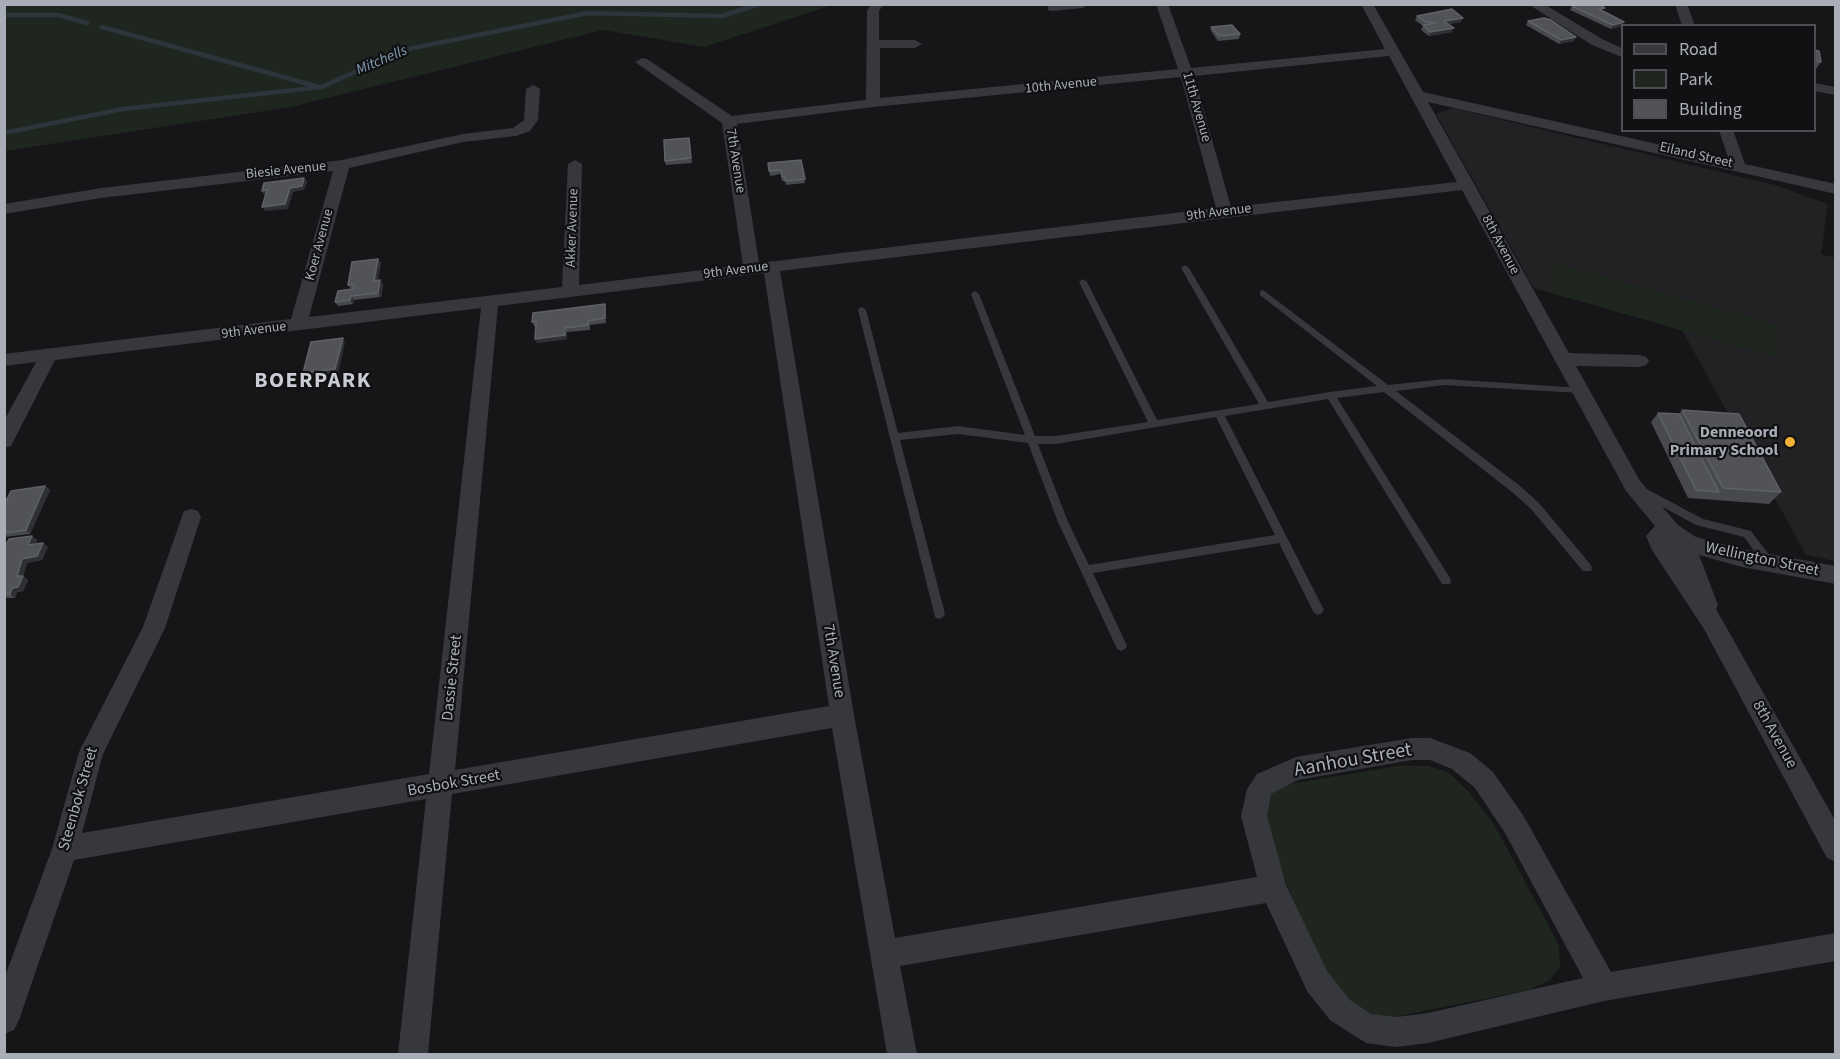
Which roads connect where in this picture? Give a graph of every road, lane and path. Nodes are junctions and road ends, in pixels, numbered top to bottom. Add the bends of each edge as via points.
1 (878, 4) edge
2 (1083, 4) edge
3 (1162, 4) edge
4 (1367, 4) edge
5 (1534, 4) edge
6 (1681, 4) edge
7 (1052, 7) dead end
8 (1688, 24) edge
9 (873, 44) junction
10 (915, 44) dead end
11 (1392, 52) junction
12 (1621, 52) edge
13 (642, 62) dead end
14 (1186, 72) junction
15 (1816, 87) edge
16 (533, 89) dead end
17 (1836, 91) edge
18 (1416, 94) junction
19 (873, 103) junction
20 (729, 121) junction
21 (1727, 132) edge
22 (575, 164) dead end
23 (342, 165) junction
24 (1738, 166) junction
25 (1468, 185) junction
26 (1836, 189) edge
27 (4, 209) edge
28 (1225, 212) junction
29 (761, 268) junction
30 (1185, 268) dead end
31 (1083, 282) dead end
32 (570, 292) junction
33 (1263, 293) dead end
34 (975, 294) dead end
35 (490, 302) junction
36 (862, 310) dead end
37 (298, 326) junction
38 (49, 354) junction
39 (1562, 359) junction
40 (4, 360) edge
41 (1641, 361) dead end
42 (1387, 388) junction
43 (1579, 390) junction
44 (1330, 395) junction
45 (1265, 406) junction
46 (1219, 413) junction
47 (1154, 424) junction
48 (895, 437) junction
49 (1032, 440) junction
50 (4, 441) edge
51 (1633, 486) junction
52 (191, 517) dead end
53 (1281, 538) junction
54 (1673, 542) junction
55 (1769, 563) junction
56 (1587, 568) dead end
57 (1087, 570) junction
58 (1836, 575) edge
59 (1446, 581) dead end
60 (1318, 610) dead end
61 (939, 614) dead end
62 (1121, 646) dead end
63 (842, 715) junction
64 (442, 786) junction
65 (65, 849) junction
66 (1836, 849) edge
67 (1273, 888) junction
68 (1836, 947) edge
69 (886, 954) junction
70 (1604, 987) junction
71 (4, 1020) edge
72 (413, 1054) edge
73 (902, 1054) edge

1 - 9 street via 873,11
2 - 7 street
3 - 14 street, 11th Avenue
4 - 11 street, 8th Avenue
5 - 12 street
6 - 8 street
9 - 10 street
9 - 19 street
11 - 14 street, 10th Avenue
11 - 18 street, 8th Avenue
13 - 20 street, 7th Avenue
14 - 19 street, 10th Avenue
14 - 28 street, 11th Avenue
15 - 17 street
16 - 23 street, Biesie Avenue via 531,120 523,129
18 - 24 street, Eiland Street
18 - 25 street, 8th Avenue
19 - 20 street, 10th Avenue
20 - 29 street, 7th Avenue
21 - 24 street
22 - 32 street, Akker Avenue
23 - 27 street, Biesie Avenue via 112,191
23 - 37 street, Koer Avenue
24 - 26 street, Eiland Street
25 - 28 street, 9th Avenue
25 - 39 street, 8th Avenue
28 - 29 street, 9th Avenue
29 - 32 street, 9th Avenue
29 - 63 street, 7th Avenue
30 - 45 lane
31 - 47 lane
32 - 35 street, 9th Avenue
33 - 42 lane
34 - 49 lane
35 - 37 street, 9th Avenue
35 - 64 street, Dassie Street
36 - 48 lane
37 - 38 street, 9th Avenue
38 - 40 street, 9th Avenue
38 - 50 street
39 - 41 street
39 - 43 street, 8th Avenue
42 - 43 lane via 1445,382
42 - 44 lane
42 - 56 lane via 1535,506
43 - 51 street, 8th Avenue
44 - 45 lane
44 - 59 lane
45 - 46 lane
46 - 47 lane
46 - 53 lane
47 - 49 lane via 1056,440
48 - 49 lane via 958,430
48 - 61 lane
49 - 57 lane via 1063,522
51 - 54 street, 8th Avenue via 1640,506
51 - 55 lane via 1700,522 1747,534
52 - 65 street, Steenbok Street via 154,627 91,752
53 - 57 lane
53 - 60 lane
54 - 55 street, Wellington Street
54 - 66 street, 8th Avenue via 1699,578 1712,622
55 - 58 street, Wellington Street
57 - 62 lane
63 - 64 street, Bosbok Street
63 - 69 street, 7th Avenue
64 - 65 street, Bosbok Street
64 - 72 street, Dassie Street
65 - 71 street, Steenbok Street
67 - 69 street
67 - 70 street, Aanhou Street via 1317,981 1340,1010 1366,1028 1396,1032 1428,1028
67 - 70 street, Aanhou Street via 1254,816 1255,800 1266,782 1296,769 1421,748 1438,751 1475,771 1494,794
68 - 70 street, Aanhou Street
69 - 73 street, 7th Avenue

